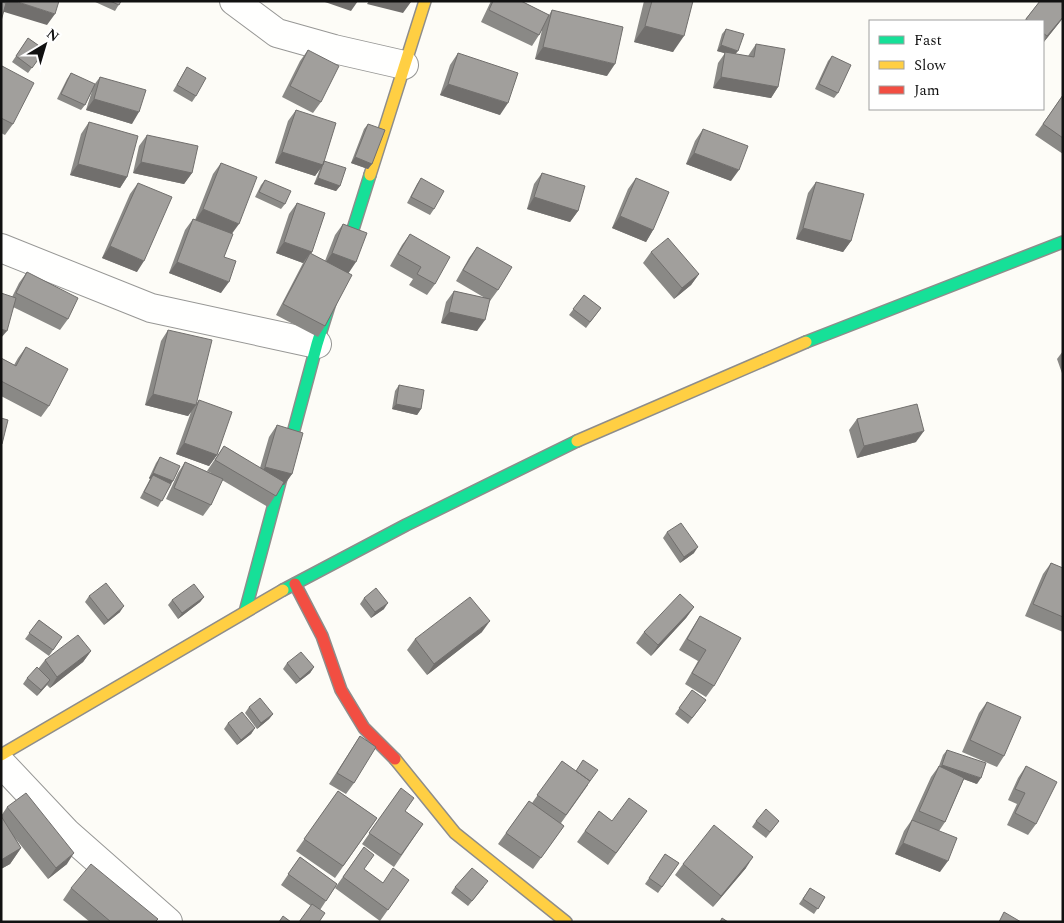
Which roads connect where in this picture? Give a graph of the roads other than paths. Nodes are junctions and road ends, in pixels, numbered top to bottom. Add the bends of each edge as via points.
1 (234, 1) edge
2 (425, 1) edge
3 (404, 65) junction
4 (1063, 242) edge
5 (1, 248) edge
6 (317, 344) junction
7 (295, 584) junction
8 (245, 612) junction
9 (1, 755) edge
10 (1, 762) edge
11 (168, 922) edge
12 (566, 922) edge

1 - 3 street via 277,33
2 - 3 main road
3 - 6 main road
4 - 7 main road via 684,392 528,463
5 - 6 street via 150,308
6 - 8 main road
7 - 8 main road
7 - 12 main road via 322,636 341,690 364,728 395,759 455,833
8 - 9 main road via 170,653
10 - 11 street via 68,833

